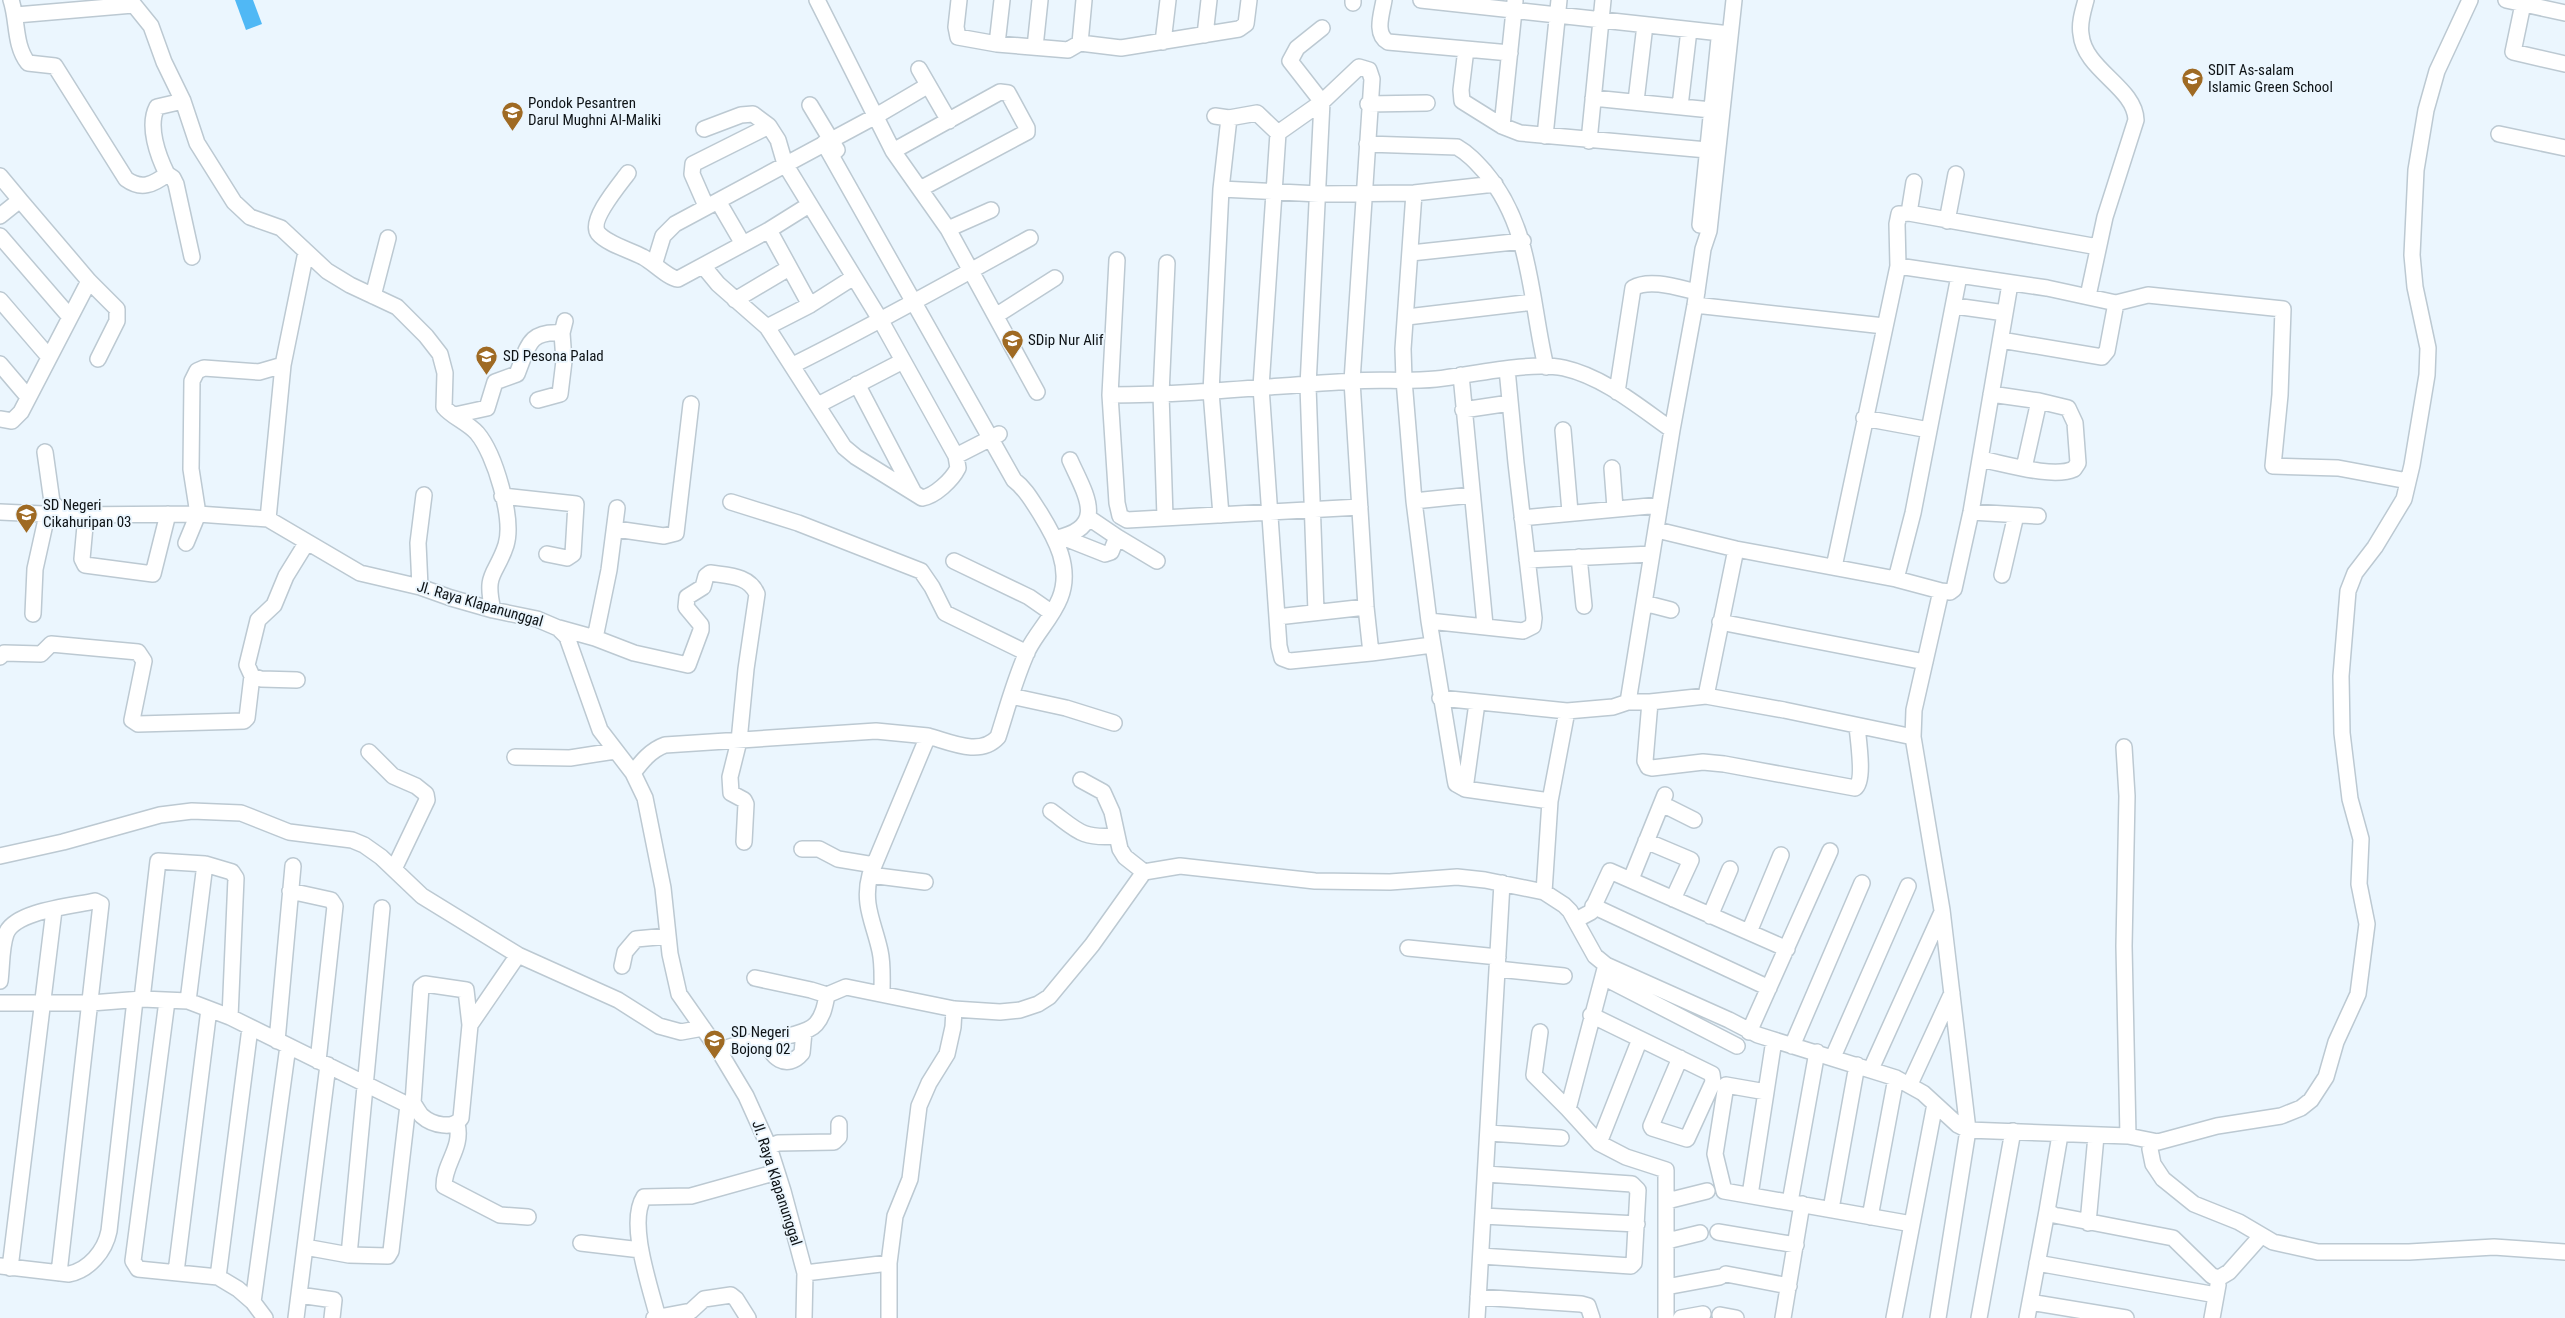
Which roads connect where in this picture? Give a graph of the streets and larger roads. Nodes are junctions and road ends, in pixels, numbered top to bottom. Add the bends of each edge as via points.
1 (11, 0) edge
2 (817, 0) edge
3 (959, 0) edge
4 (1002, 0) edge
5 (1040, 0) edge
6 (1084, 0) edge
7 (1168, 0) edge
8 (1209, 0) edge
9 (1249, 0) edge
10 (1384, 0) edge
11 (1421, 0) edge
12 (1559, 0) edge
13 (1603, 0) edge
14 (1723, 0) edge
15 (1734, 0) edge
16 (2086, 0) edge
17 (2470, 0) edge
18 (2506, 0) edge
19 (1442, 1) edge
20 (132, 3) edge
21 (1486, 4) edge
22 (2523, 4) junction
23 (1515, 5) edge
24 (2565, 13) edge
25 (16, 15) junction
26 (1557, 16) junction
27 (1600, 20) junction
28 (1644, 25) junction
29 (1322, 28) dead end
30 (1689, 30) junction
31 (1725, 33) junction
32 (1205, 36) junction
33 (1163, 42) junction
34 (1080, 43) junction
35 (997, 44) junction
36 (1035, 47) junction
37 (1466, 49) junction
38 (1510, 53) junction
39 (2565, 64) edge
40 (919, 69) dead end
41 (927, 86) junction
42 (1593, 98) junction
43 (183, 101) junction
44 (1322, 102) junction
45 (1636, 102) junction
46 (1427, 103) dead end
47 (810, 104) dead end
48 (1368, 104) junction
49 (1680, 106) junction
50 (1717, 110) junction
51 (876, 116) junction
52 (949, 121) junction
53 (769, 126) junction
54 (1502, 126) junction
55 (704, 129) dead end
56 (1278, 133) junction
57 (2499, 134) dead end
58 (1545, 136) junction
59 (1589, 140) junction
60 (828, 141) junction
61 (1367, 144) junction
62 (2565, 148) edge
63 (1707, 150) junction
64 (893, 151) junction
65 (785, 164) junction
66 (628, 173) dead end
67 (167, 174) junction
68 (1956, 174) dead end
69 (0, 176) edge
70 (1914, 182) dead end
71 (1496, 184) junction
72 (920, 189) junction
73 (1221, 189) junction
74 (1273, 192) junction
75 (1365, 192) junction
76 (1414, 193) junction
77 (1319, 194) junction
78 (20, 200) junction
79 (712, 203) junction
80 (809, 205) junction
81 (991, 210) dead end
82 (1909, 213) junction
83 (0, 216) edge
84 (1946, 221) junction
85 (948, 229) junction
86 (769, 230) junction
87 (0, 236) edge
88 (388, 238) dead end
89 (1030, 238) dead end
90 (1523, 241) junction
91 (743, 244) junction
92 (1703, 248) junction
93 (2098, 248) junction
94 (306, 252) junction
95 (1411, 253) junction
96 (192, 257) dead end
97 (1117, 260) dead end
98 (655, 262) junction
99 (1166, 263) dead end
100 (1898, 266) junction
101 (704, 267) junction
102 (789, 268) junction
103 (972, 270) junction
104 (1959, 276) junction
105 (854, 277) junction
106 (1055, 278) dead end
107 (89, 281) junction
108 (2010, 284) junction
109 (373, 296) junction
110 (2088, 296) junction
111 (1696, 298) junction
112 (0, 300) edge
113 (735, 300) junction
114 (916, 300) junction
115 (1533, 302) junction
116 (2116, 303) junction
117 (810, 304) junction
118 (1955, 306) junction
119 (2005, 313) junction
120 (997, 315) junction
121 (70, 317) junction
122 (1407, 317) junction
123 (881, 322) junction
124 (1884, 326) junction
125 (766, 327) junction
126 (2001, 340) junction
127 (49, 357) junction
128 (98, 359) dead end
129 (902, 362) junction
130 (0, 364) edge
131 (283, 365) junction
132 (793, 365) junction
133 (1546, 367) junction
134 (1507, 369) junction
135 (1461, 376) junction
136 (1404, 380) junction
137 (1352, 381) junction
138 (857, 384) junction
139 (1308, 386) junction
140 (1261, 387) junction
141 (1037, 392) dead end
142 (1211, 392) junction
143 (1617, 392) junction
144 (1161, 394) junction
145 (1991, 394) junction
146 (1110, 395) junction
147 (28, 397) junction
148 (538, 400) dead end
149 (2039, 401) junction
150 (1510, 403) junction
151 (691, 404) dead end
152 (818, 405) junction
153 (1464, 410) junction
154 (455, 415) junction
155 (1864, 418) junction
156 (0, 419) edge
157 (1563, 430) dead end
158 (1672, 430) junction
159 (1929, 430) junction
160 (995, 436) junction
161 (45, 452) dead end
162 (956, 456) junction
163 (1980, 459) junction
164 (1070, 460) dead end
165 (1612, 468) dead end
166 (2024, 468) junction
167 (2408, 481) junction
168 (915, 494) junction
169 (424, 495) dead end
170 (1472, 495) junction
171 (502, 496) junction
172 (1414, 501) junction
173 (730, 502) dead end
174 (1117, 503) junction
175 (1660, 504) junction
176 (1360, 507) junction
177 (618, 508) dead end
178 (1615, 508) junction
179 (1089, 510) junction
180 (1311, 511) junction
181 (0, 512) edge
182 (1570, 512) junction
183 (1971, 512) junction
184 (1270, 513) junction
185 (168, 514) junction
186 (198, 514) junction
187 (47, 515) junction
188 (66, 515) junction
189 (86, 515) junction
190 (1221, 515) junction
191 (2016, 516) junction
192 (2038, 516) dead end
193 (1165, 517) junction
194 (1522, 518) junction
195 (268, 519) junction
196 (616, 529) junction
197 (1657, 530) junction
198 (1059, 537) junction
199 (1117, 538) junction
200 (307, 542) junction
201 (186, 543) dead end
202 (1736, 549) junction
203 (547, 554) dead end
204 (1652, 554) junction
205 (1579, 557) junction
206 (1527, 560) junction
207 (954, 561) dead end
208 (1157, 561) dead end
209 (1834, 567) junction
210 (2002, 575) dead end
211 (1896, 579) junction
212 (420, 587) junction
213 (1941, 591) junction
214 (1644, 603) junction
215 (1584, 606) dead end
216 (1366, 607) junction
217 (493, 610) junction
218 (1671, 610) dead end
219 (1316, 612) junction
220 (1052, 613) junction
221 (33, 614) dead end
222 (1277, 617) junction
223 (1429, 621) junction
224 (1720, 622) junction
225 (1485, 625) junction
226 (558, 628) junction
227 (595, 638) junction
228 (1432, 645) junction
229 (1027, 653) junction
230 (1371, 653) junction
231 (0, 657) edge
232 (1924, 662) junction
233 (252, 676) junction
234 (297, 680) dead end
235 (1011, 696) junction
236 (1706, 696) junction
237 (1440, 698) junction
238 (1628, 702) junction
239 (1650, 702) junction
240 (1477, 703) junction
241 (1566, 711) junction
242 (1114, 723) dead end
243 (1857, 726) junction
244 (928, 736) junction
245 (1913, 737) junction
246 (739, 741) junction
247 (2124, 747) dead end
248 (615, 751) junction
249 (369, 752) dead end
250 (515, 756) dead end
251 (633, 773) junction
252 (1081, 780) dead end
253 (1465, 789) junction
254 (1550, 801) junction
255 (1051, 811) dead end
256 (1694, 820) dead end
257 (1116, 836) junction
258 (1646, 841) junction
259 (744, 842) dead end
260 (802, 849) dead end
261 (1830, 852) dead end
262 (1782, 855) dead end
263 (0, 856) edge
264 (205, 864) junction
265 (293, 866) dead end
266 (394, 869) junction
267 (1730, 869) dead end
268 (872, 870) junction
269 (1144, 872) junction
270 (1631, 879) junction
271 (925, 882) dead end
272 (1502, 883) junction
273 (1862, 883) dead end
274 (1908, 886) dead end
275 (290, 891) junction
276 (1544, 892) junction
277 (1673, 899) junction
278 (1593, 906) junction
279 (382, 908) dead end
280 (54, 910) junction
281 (1942, 910) junction
282 (1710, 916) junction
283 (1576, 920) junction
284 (1749, 932) junction
285 (668, 936) junction
286 (1408, 948) dead end
287 (1787, 949) junction
288 (518, 955) junction
289 (1498, 962) junction
290 (622, 966) dead end
291 (1604, 971) junction
292 (1564, 976) dead end
293 (755, 978) dead end
294 (0, 981) edge
295 (1769, 988) junction
296 (882, 993) junction
297 (1952, 993) junction
298 (827, 996) junction
299 (138, 999) junction
300 (167, 1001) junction
301 (188, 1001) junction
302 (0, 1003) edge
303 (41, 1003) junction
304 (91, 1003) junction
305 (209, 1009) junction
306 (954, 1009) junction
307 (1591, 1015) junction
308 (230, 1017) junction
309 (470, 1025) junction
310 (250, 1028) junction
311 (703, 1028) junction
312 (804, 1032) junction
313 (1540, 1032) dead end
314 (1749, 1032) junction
315 (766, 1039) junction
316 (1640, 1039) junction
317 (1774, 1040) junction
318 (282, 1043) junction
319 (1737, 1046) dead end
320 (1792, 1046) junction
321 (719, 1051) junction
322 (1817, 1052) junction
323 (1833, 1057) junction
324 (1680, 1058) junction
325 (323, 1063) junction
326 (1864, 1067) junction
327 (1903, 1081) junction
328 (366, 1082) junction
329 (1766, 1092) junction
330 (411, 1104) junction
331 (1935, 1104) junction
332 (1568, 1109) junction
333 (457, 1124) junction
334 (839, 1124) dead end
335 (1968, 1130) junction
336 (2013, 1131) junction
337 (1488, 1133) junction
338 (2060, 1135) junction
339 (2096, 1136) junction
340 (2128, 1136) junction
341 (1561, 1138) dead end
342 (2152, 1141) junction
343 (1599, 1143) junction
344 (769, 1147) junction
345 (777, 1172) junction
346 (1486, 1174) junction
347 (1707, 1191) dead end
348 (1750, 1195) junction
349 (1667, 1201) junction
350 (1796, 1203) junction
351 (1831, 1209) junction
352 (2047, 1211) junction
353 (1483, 1216) junction
354 (1870, 1216) junction
355 (528, 1217) dead end
356 (2088, 1223) junction
357 (1637, 1224) junction
358 (1912, 1224) junction
359 (1718, 1232) dead end
360 (1700, 1233) dead end
361 (2261, 1236) junction
362 (1667, 1241) junction
363 (581, 1243) dead end
364 (1796, 1245) junction
365 (305, 1247) junction
366 (641, 1250) junction
367 (2565, 1252) edge
368 (350, 1255) junction
369 (1481, 1256) junction
370 (889, 1263) junction
371 (2037, 1263) junction
372 (5, 1267) edge
373 (176, 1272) junction
374 (59, 1273) junction
375 (805, 1274) junction
376 (218, 1277) junction
377 (2219, 1278) junction
378 (1789, 1286) junction
379 (1666, 1287) junction
380 (299, 1295) junction
381 (2216, 1295) junction
382 (1478, 1297) junction
383 (253, 1302) junction
384 (2030, 1302) junction
385 (1703, 1314) dead end
386 (1720, 1316) dead end
387 (265, 1318) edge
388 (296, 1318) edge
389 (332, 1318) edge
390 (656, 1318) edge
391 (748, 1318) edge
392 (805, 1318) edge
393 (889, 1318) edge
394 (1477, 1318) edge
395 (1592, 1318) edge
396 (1666, 1318) edge
397 (1681, 1318) edge
398 (1736, 1318) edge
399 (1784, 1318) edge
400 (1894, 1318) edge
401 (1938, 1318) edge
402 (1979, 1318) edge
403 (2027, 1318) edge
404 (2126, 1318) edge
405 (2212, 1318) edge

1 - 25 street
2 - 51 street
3 - 35 street via 958,37
4 - 35 street
5 - 36 street
6 - 34 street
7 - 33 street
8 - 32 street
9 - 32 street via 1243,28
10 - 37 street via 1380,25 1383,40
11 - 19 street
12 - 26 street
13 - 27 street
14 - 31 street
15 - 31 street
16 - 93 street via 2080,24 2084,48 2136,111 2135,128
17 - 167 street via 2437,70 2426,110 2416,170 2412,255 2428,348 2427,375
18 - 22 street
19 - 21 street
20 - 25 street
20 - 43 street via 147,18
21 - 23 street
22 - 24 street
22 - 39 street via 2512,52
23 - 26 street
23 - 38 street
25 - 67 street via 18,46 23,56 28,63 55,66 126,179 149,185
26 - 27 street
26 - 58 street
27 - 28 street
27 - 42 street
28 - 30 street
28 - 45 street
29 - 44 street via 1297,48 1290,61
30 - 31 street
30 - 49 street
31 - 50 street
32 - 33 street
33 - 34 street via 1121,48
34 - 36 street via 1068,50
35 - 36 street
37 - 38 street
37 - 54 street via 1462,101
38 - 54 street
40 - 41 street
41 - 51 street
41 - 52 street
42 - 45 street
42 - 59 street
43 - 67 street via 160,106 154,113 158,149
43 - 94 street via 197,143 234,202 250,217 281,228
44 - 48 street via 1364,66 1372,79
44 - 56 street
44 - 77 street
45 - 49 street
46 - 48 street
47 - 60 street
48 - 61 street
49 - 50 street
50 - 63 street
50 - 92 street via 1709,232
51 - 60 street
51 - 64 street
52 - 64 street
52 - 72 street via 1002,91 1009,94 1028,130
53 - 55 street via 753,114 741,115
53 - 65 street via 778,140
53 - 79 street via 693,164 692,174
54 - 58 street via 1520,133
56 - 73 street via 1257,113 1222,117
56 - 74 street
57 - 62 street
58 - 59 street
59 - 63 street
60 - 65 street
60 - 114 street
61 - 71 street via 1457,146 1469,154
61 - 75 street
63 - 92 street via 1700,229
64 - 72 street
65 - 79 street
65 - 80 street
66 - 98 street via 596,226 605,238
67 - 96 street via 176,184
68 - 84 street
69 - 78 street
70 - 82 street
71 - 76 street
71 - 90 street
72 - 85 street
73 - 74 street
73 - 142 street
74 - 77 street
74 - 140 street
75 - 76 street
75 - 77 street
75 - 137 street
76 - 95 street
77 - 139 street
78 - 83 street
78 - 107 street
79 - 91 street
79 - 98 street via 675,224 663,236
80 - 86 street
80 - 105 street
81 - 85 street
82 - 84 street
82 - 100 street via 1899,214 1898,218
84 - 93 street
85 - 103 street
86 - 91 street
86 - 102 street
87 - 121 street
88 - 109 street
89 - 103 street
90 - 95 street
90 - 115 street
91 - 101 street
92 - 111 street
93 - 110 street
94 - 109 street via 327,271
94 - 131 street
95 - 122 street
97 - 146 street
98 - 101 street via 678,280
99 - 144 street
100 - 104 street
100 - 124 street
101 - 113 street
102 - 113 street
102 - 117 street
103 - 114 street
103 - 120 street
104 - 108 street
104 - 118 street
105 - 117 street
105 - 123 street
106 - 120 street
107 - 121 street
107 - 128 street via 112,303 117,314 117,321
108 - 110 street
108 - 119 street
109 - 154 street via 396,307 434,346 444,366 444,408
110 - 116 street
111 - 124 street
111 - 143 street via 1662,285 1633,288
111 - 158 street
112 - 127 street
113 - 125 street
114 - 123 street
114 - 160 street
115 - 122 street
115 - 133 street
116 - 126 street via 2108,351 2102,357
116 - 167 street via 2148,295 2283,309 2273,466 2338,468
117 - 125 street
118 - 119 street
118 - 159 street
119 - 126 street
120 - 141 street
121 - 127 street
122 - 136 street
123 - 129 street
123 - 132 street
124 - 155 street
125 - 132 street
126 - 145 street
127 - 147 street
129 - 138 street
129 - 162 street
130 - 147 street
131 - 186 street via 259,372 204,368 197,371 192,381 191,469
131 - 195 street
132 - 152 street
133 - 134 street
133 - 143 street via 1582,373
134 - 135 street
134 - 150 street
135 - 136 street
135 - 153 street
136 - 137 street
136 - 172 street
137 - 139 street
137 - 176 street
138 - 152 street
138 - 168 street
139 - 140 street
139 - 180 street
140 - 142 street
140 - 184 street
142 - 144 street
142 - 190 street
143 - 158 street
144 - 146 street
144 - 193 street
145 - 149 street
145 - 163 street
146 - 174 street
147 - 156 street via 16,418 12,421
148 - 154 street via 560,394 564,327 532,339 517,374 495,382 487,408
149 - 166 street
149 - 166 street via 2062,405 2071,412 2078,464 2074,469 2061,472
150 - 153 street
150 - 194 street
151 - 196 street via 676,533 664,536
152 - 168 street via 828,426 844,447
153 - 170 street
154 - 171 street via 478,435
155 - 159 street
155 - 209 street
157 - 182 street
158 - 175 street
159 - 211 street
160 - 162 street
160 - 198 street via 1014,480 1024,487
161 - 188 street via 52,502
162 - 168 street via 958,468 955,473 930,497 922,498
163 - 166 street
163 - 183 street
164 - 179 street
165 - 178 street
167 - 342 street via 2404,499 2376,548 2355,573 2348,591 2341,676 2342,734 2350,799 2361,839 2359,884 2367,924 2358,994 2336,1042 2330,1067 2311,1100 2301,1108 2281,1116
169 - 212 street via 418,543
170 - 172 street
170 - 225 street
171 - 203 street via 576,504 573,554 566,558
171 - 217 street via 508,515 508,534 488,590
172 - 223 street
173 - 229 street via 798,523 921,571 945,613
174 - 179 street
174 - 193 street via 1118,513 1128,520
175 - 178 street
175 - 197 street
176 - 180 street
176 - 216 street
177 - 196 street
178 - 182 street
179 - 198 street via 1079,529
179 - 199 street
180 - 184 street
180 - 219 street
181 - 187 street, Jl. Raya Klapanunggal
182 - 194 street
183 - 191 street
183 - 213 street via 1954,589
184 - 190 street
184 - 222 street
185 - 186 street, Jl. Raya Klapanunggal
185 - 189 street, Jl. Raya Klapanunggal
185 - 189 street via 153,574 82,563
186 - 195 street, Jl. Raya Klapanunggal
186 - 201 street
187 - 188 street, Jl. Raya Klapanunggal
187 - 221 street via 36,569
188 - 189 street, Jl. Raya Klapanunggal
190 - 193 street
191 - 192 street
191 - 210 street
194 - 206 street
195 - 200 street, Jl. Raya Klapanunggal
196 - 227 street
197 - 202 street
197 - 204 street
198 - 199 street via 1106,554 1111,552
198 - 220 street via 1064,579
199 - 208 street
200 - 212 street, Jl. Raya Klapanunggal via 360,573
200 - 233 street via 286,576 274,605 258,620 247,665
202 - 209 street
202 - 224 street
204 - 205 street
204 - 214 street
205 - 206 street
205 - 215 street
206 - 225 street via 1533,626 1523,631
207 - 220 street via 1029,597
209 - 211 street
211 - 213 street
212 - 217 street, Jl. Raya Klapanunggal
213 - 232 street
214 - 218 street
214 - 238 street
216 - 219 street
216 - 230 street
217 - 226 street, Jl. Raya Klapanunggal via 537,619
219 - 222 street
220 - 229 street
222 - 230 street via 1282,658 1290,661
223 - 225 street
223 - 228 street
224 - 232 street
224 - 236 street
226 - 227 street
226 - 248 street, Jl. Raya Klapanunggal via 572,646 600,730
227 - 246 street via 634,654 688,665 701,625 686,607 687,597 703,587 710,573 746,580 757,594
228 - 230 street
228 - 237 street
229 - 235 street
231 - 233 street via 4,653 41,654 51,644 138,652 144,661 132,720 138,724 244,721
232 - 245 street via 1914,710
233 - 234 street
235 - 242 street
235 - 244 street via 998,737 992,743 968,748
236 - 239 street
236 - 243 street
237 - 240 street
237 - 253 street via 1456,784
238 - 239 street
238 - 241 street via 1613,707
239 - 243 street via 1645,761 1652,768 1702,762 1724,764 1855,788 1860,782
240 - 241 street
240 - 253 street
241 - 254 street
243 - 245 street
244 - 246 street via 876,731
244 - 268 street
245 - 281 street
246 - 251 street via 656,748
246 - 259 street via 730,790 746,801
247 - 340 street
248 - 250 street via 570,758
248 - 251 street, Jl. Raya Klapanunggal
249 - 266 street via 393,776 426,794 427,800
251 - 285 street, Jl. Raya Klapanunggal via 645,798 650,819 664,888
252 - 257 street via 1103,792
253 - 254 street
254 - 276 street
255 - 257 street via 1079,833
256 - 258 street via 1664,800
257 - 269 street via 1125,857
258 - 270 street
258 - 277 street via 1691,860
260 - 268 street via 819,849
261 - 287 street
262 - 284 street
263 - 266 street via 160,815 192,811 228,812 247,815 289,832 352,840 370,849
264 - 299 street via 158,860
264 - 301 street
264 - 308 street via 232,872 236,878
265 - 275 street
266 - 288 street via 422,896
267 - 282 street
268 - 271 street
268 - 296 street via 866,902 880,952
269 - 272 street via 1180,866 1315,881 1390,882 1457,877
269 - 306 street via 1092,945 1048,997 1020,1010
270 - 277 street
270 - 278 street via 1610,871
272 - 276 street
272 - 289 street
273 - 320 street
274 - 323 street
275 - 318 street
275 - 325 street via 331,900 335,906
276 - 283 street via 1564,905
277 - 282 street
278 - 283 street via 1591,912
278 - 295 street
279 - 328 street
280 - 294 street via 29,915 11,925 6,935
280 - 303 street
280 - 304 street via 95,901 101,904
281 - 297 street
281 - 326 street
282 - 284 street
283 - 291 street
284 - 287 street
285 - 290 street via 636,939 625,952
285 - 311 street, Jl. Raya Klapanunggal via 679,994
286 - 289 street
287 - 295 street
288 - 309 street
288 - 311 street via 618,1000 659,1026 681,1032
289 - 292 street
289 - 337 street
291 - 307 street
291 - 314 street via 1729,1020
291 - 319 street
293 - 298 street
295 - 314 street
296 - 298 street via 846,987
296 - 306 street
297 - 327 street
297 - 335 street
298 - 312 street via 822,1015
299 - 300 street
299 - 304 street
299 - 374 street via 107,1240 101,1252 79,1271
300 - 301 street
300 - 373 street via 133,1260 138,1269
301 - 305 street
302 - 303 street
303 - 304 street
303 - 372 street
304 - 374 street
305 - 308 street
305 - 373 street
306 - 370 street via 947,1054 919,1106 910,1180 895,1216
307 - 316 street
307 - 332 street
308 - 310 street
309 - 330 street via 466,990 423,985
309 - 333 street via 463,1112
310 - 318 street
310 - 376 street
311 - 321 street, Jl. Raya Klapanunggal
312 - 315 street
312 - 315 street via 802,1053 790,1061 773,1056
313 - 332 street via 1534,1075
314 - 317 street
315 - 321 street
316 - 324 street
316 - 343 street
317 - 320 street
317 - 329 street
318 - 325 street
318 - 383 street
320 - 322 street
321 - 344 street, Jl. Raya Klapanunggal via 753,1110
322 - 323 street
322 - 350 street
323 - 326 street
324 - 324 street via 1713,1077 1699,1117 1687,1139 1651,1126
325 - 328 street
325 - 365 street
326 - 327 street
326 - 351 street
327 - 331 street
327 - 354 street
328 - 330 street
328 - 368 street
329 - 348 street
329 - 348 street via 1726,1085 1715,1154 1724,1190
330 - 333 street via 422,1116 451,1126
330 - 368 street via 391,1251 388,1256
331 - 335 street
331 - 358 street
332 - 343 street
333 - 355 street via 458,1141 444,1186 500,1215
334 - 344 street via 839,1137 834,1142
335 - 336 street
335 - 401 street
336 - 338 street
336 - 402 street
337 - 341 street
337 - 346 street
338 - 339 street
338 - 352 street
339 - 340 street
339 - 356 street
340 - 342 street
342 - 361 street via 2153,1164 2163,1179 2194,1204 2239,1222
343 - 349 street via 1626,1157 1666,1170
344 - 345 street, Jl. Raya Klapanunggal
345 - 366 street via 691,1196 644,1197 638,1217
345 - 375 street, Jl. Raya Klapanunggal
346 - 353 street
346 - 357 street via 1632,1184 1638,1190
347 - 349 street
348 - 350 street
349 - 362 street
350 - 351 street
350 - 364 street
351 - 354 street
352 - 356 street
352 - 371 street
353 - 357 street
353 - 369 street
354 - 358 street
356 - 377 street via 2173,1238 2212,1276
357 - 369 street via 1634,1263 1631,1266
358 - 400 street
359 - 364 street
360 - 362 street
361 - 367 street via 2272,1242 2318,1252 2409,1252 2494,1247
361 - 377 street via 2229,1272
362 - 379 street
363 - 366 street
364 - 378 street
365 - 368 street
365 - 380 street
366 - 390 street
369 - 382 street
370 - 375 street
370 - 393 street
371 - 381 street
371 - 384 street
372 - 374 street
373 - 376 street
375 - 392 street, Jl. Raya Klapanunggal
376 - 383 street
377 - 381 street
378 - 379 street via 1723,1276
378 - 399 street
379 - 396 street
380 - 388 street
380 - 389 street via 334,1300
381 - 405 street
382 - 394 street
382 - 395 street via 1581,1304 1588,1306
383 - 387 street
384 - 403 street
384 - 404 street
385 - 397 street
386 - 398 street
390 - 391 street via 693,1310 704,1299 730,1295

